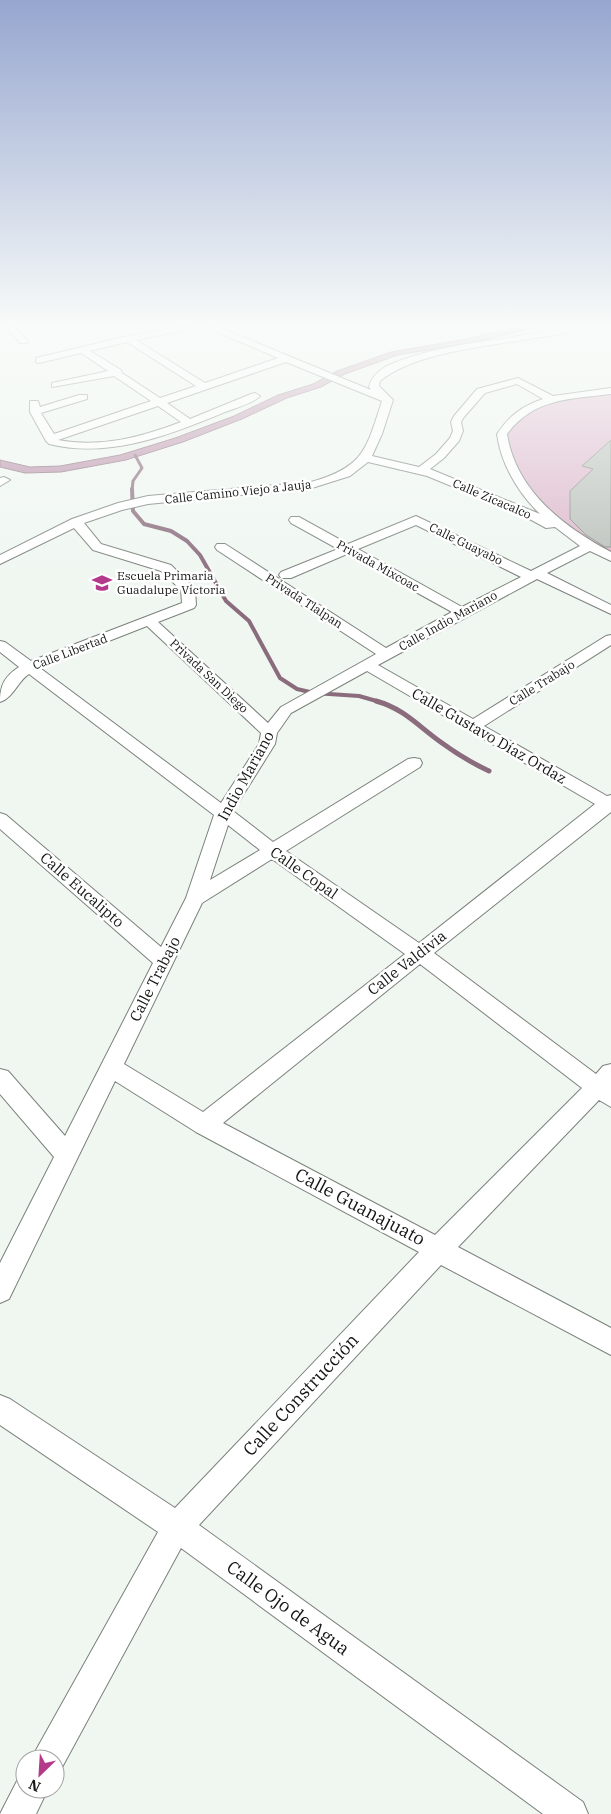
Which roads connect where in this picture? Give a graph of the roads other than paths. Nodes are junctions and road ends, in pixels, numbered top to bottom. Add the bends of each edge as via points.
1 (37, 413) edge
2 (127, 413) edge
3 (174, 413) edge
4 (212, 413) edge
5 (384, 413) edge
6 (462, 413) edge
7 (521, 413) edge
8 (188, 422) junction
9 (50, 439) junction
10 (366, 458) junction
11 (421, 471) junction
12 (148, 500) joint
13 (118, 507) joint
14 (295, 520) dead end
15 (76, 522) junction
16 (588, 546) junction
17 (221, 547) dead end
18 (345, 549) junction
19 (611, 557) edge
20 (0, 560) edge
21 (286, 575) dead end
22 (533, 575) junction
23 (611, 610) edge
24 (462, 612) junction
25 (149, 621) junction
26 (611, 640) edge
27 (0, 645) edge
28 (387, 655) junction
29 (368, 665) junction
30 (30, 666) junction
31 (335, 683) joint
32 (0, 697) edge
33 (307, 697) joint
34 (473, 726) junction
35 (269, 732) junction
36 (414, 763) dead end
37 (610, 804) edge
38 (222, 813) junction
39 (0, 819) edge
40 (272, 850) junction
41 (195, 898) junction
42 (420, 953) junction
43 (164, 961) junction
44 (111, 1066) junction
45 (0, 1078) edge
46 (606, 1086) edge
47 (204, 1125) junction
48 (67, 1155) junction
49 (439, 1249) junction
50 (0, 1290) edge
51 (611, 1342) edge
52 (0, 1409) edge
53 (177, 1527) junction
54 (54, 1749) edge
55 (25, 1799) edge
56 (17, 1814) edge
57 (571, 1814) edge

1 - 9 street
2 - 9 street
3 - 8 street
4 - 8 street
5 - 10 street, Calle Camino Viejo a Jauja
6 - 11 street via 456,422 458,431 455,439
7 - 16 street via 502,434 508,461 544,513
8 - 9 street via 114,444 71,447
10 - 11 street, Calle Zicacalco
10 - 12 street, Calle Camino Viejo a Jauja via 352,472 312,485
11 - 16 street, Calle Zicacalco via 528,513
12 - 13 street, Calle Camino Viejo a Jauja
13 - 15 street, Calle Camino Viejo a Jauja
14 - 18 street, Privada Mixcoac
15 - 20 street, Calle Camino Viejo a Jauja
15 - 25 street, Calle Libertad via 96,547 166,568 188,589 189,605
16 - 19 street, Calle Zicacalco
16 - 22 street, Calle Indio Mariano
17 - 28 street, Privada Tlalpan
18 - 21 street
18 - 22 street, Calle Guayabo via 416,520
18 - 24 street, Privada Mixcoac
22 - 23 street, Calle Guayabo
22 - 24 street, Calle Indio Mariano
24 - 28 street, Calle Indio Mariano
25 - 30 street, Calle Libertad
25 - 35 street, Privada San Diego
26 - 34 street, Calle Trabajo
27 - 30 street, Calle Copal
28 - 29 street, Calle Indio Mariano
29 - 31 street, Calle Indio Mariano
29 - 34 street, Calle Gustavo Díaz Ordaz
30 - 32 street, Calle Libertad via 18,674
30 - 38 street, Calle Copal
31 - 33 street, Calle Indio Mariano
33 - 35 street, Indio Mariano via 286,710
34 - 37 street, Calle Gustavo Díaz Ordaz
35 - 38 street, Indio Mariano via 266,744
36 - 40 street
37 - 42 street, Calle Valdivia
38 - 40 street, Calle Copal
38 - 41 street, Indio Mariano
39 - 43 street, Calle Eucalipto
40 - 41 street
40 - 42 street, Calle Copal
41 - 43 street, Calle Trabajo
42 - 46 street, Calle Copal
42 - 47 street, Calle Valdivia
43 - 44 street, Calle Trabajo
44 - 47 street, Calle Guanajuato
44 - 48 street, Calle Trabajo
45 - 48 street
46 - 49 street, Calle Construcción
47 - 49 street, Calle Guanajuato
48 - 50 street, Calle Trabajo
49 - 51 street, Calle Guanajuato
49 - 53 street, Calle Construcción
52 - 53 street, Calle Ojo de Agua
53 - 54 street, Calle Construcción
53 - 57 street, Calle Ojo de Agua
55 - 56 street

